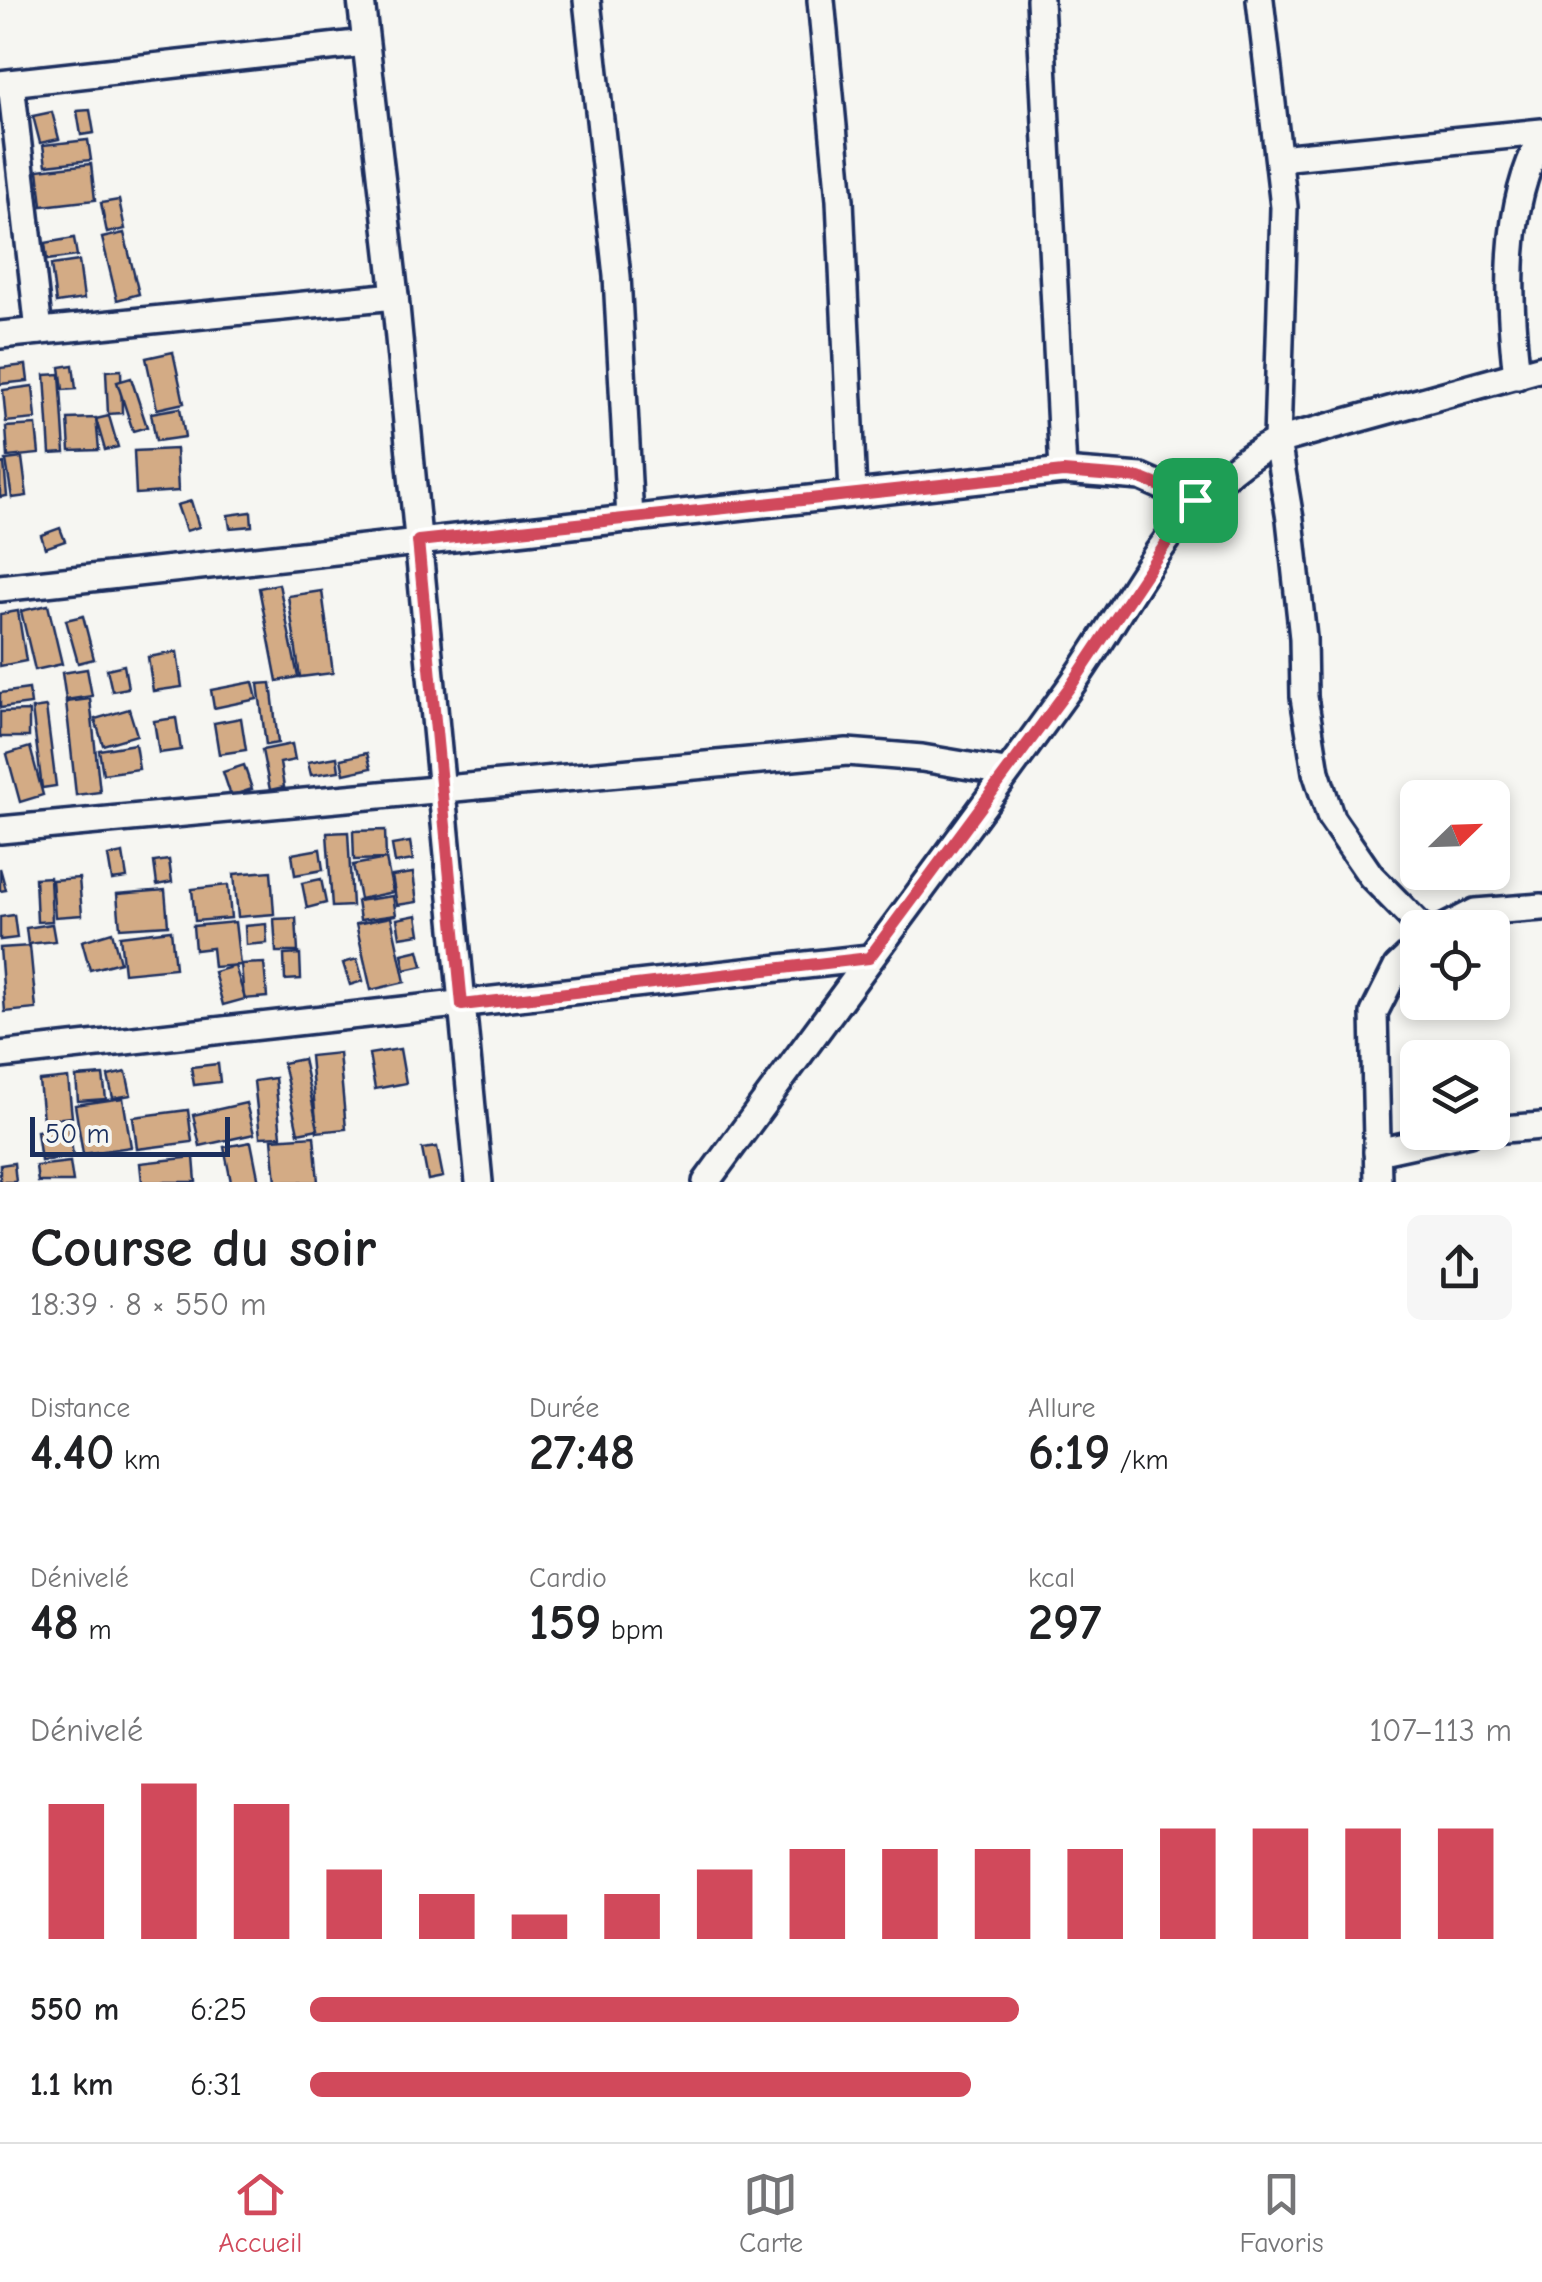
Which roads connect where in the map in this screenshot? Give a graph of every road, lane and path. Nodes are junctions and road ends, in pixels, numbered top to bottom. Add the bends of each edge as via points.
1 (361, 0) edge
2 (587, 0) edge
3 (821, 0) edge
4 (1040, 0) edge
5 (1260, 0) edge
6 (365, 43) junction
7 (6, 84) edge
8 (1542, 134) edge
9 (1279, 158) junction
10 (395, 296) junction
11 (39, 332) junction
12 (0, 335) edge
13 (1530, 372) edge
14 (1277, 441) junction
15 (1063, 472) junction
16 (854, 493) junction
17 (1195, 500) junction
18 (630, 519) junction
19 (418, 541) junction
20 (0, 588) edge
21 (1005, 772) junction
22 (442, 787) junction
23 (0, 830) edge
24 (1542, 908) edge
25 (1404, 910) edge
26 (1508, 910) edge
27 (869, 958) junction
28 (1400, 965) edge
29 (462, 1005) junction
30 (0, 1055) edge
31 (1542, 1126) edge
32 (1510, 1129) edge
33 (1400, 1147) edge
34 (1378, 1152) junction
35 (479, 1182) edge
36 (706, 1182) edge
37 (1378, 1182) edge

1 - 6 street
2 - 18 street via 617,276
3 - 16 street via 840,200
4 - 15 street
5 - 9 street
6 - 7 street
6 - 10 street
7 - 11 street
8 - 9 street
8 - 13 street via 1530,158 1516,226 1509,307
9 - 14 street via 1284,207
10 - 11 street
10 - 19 street
11 - 12 street
13 - 14 street
14 - 17 street via 1241,459
14 - 25 street via 1316,772 1331,818
15 - 16 street
15 - 17 street via 1140,478
16 - 18 street
17 - 21 street
18 - 19 street
19 - 20 street
19 - 22 street
21 - 22 street via 848,752
21 - 27 street
22 - 23 street
22 - 29 street
24 - 26 street
27 - 29 street
27 - 36 street
28 - 34 street via 1374,1013
29 - 30 street
29 - 35 street
31 - 32 street
33 - 34 street
34 - 37 street

